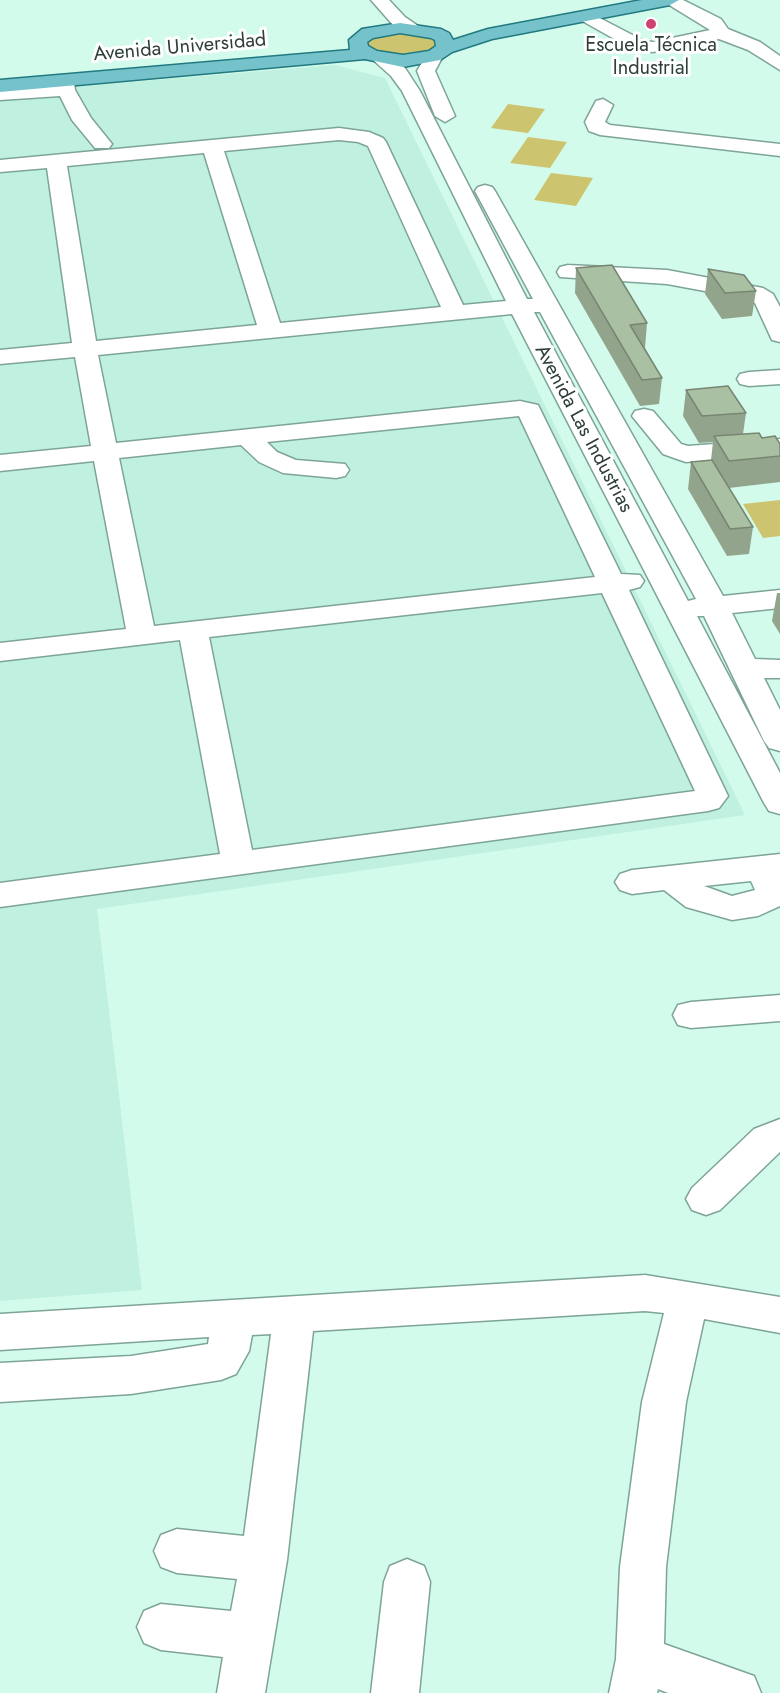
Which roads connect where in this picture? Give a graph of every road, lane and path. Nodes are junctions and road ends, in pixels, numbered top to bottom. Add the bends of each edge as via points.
1 (611, 0) edge
2 (670, 0) edge
3 (375, 3) edge
4 (514, 18) junction
5 (586, 18) junction
6 (450, 21) dead end
7 (470, 22) dead end
8 (418, 29) junction
9 (721, 33) junction
10 (368, 47) junction
11 (440, 52) junction
12 (780, 64) edge
13 (0, 78) edge
14 (0, 86) edge
15 (66, 86) junction
16 (0, 94) edge
17 (603, 105) dead end
18 (102, 144) dead end
19 (212, 146) junction
20 (779, 159) edge
21 (56, 161) junction
22 (0, 166) edge
23 (568, 272) dead end
24 (548, 305) junction
25 (519, 307) junction
26 (456, 314) junction
27 (272, 331) junction
28 (780, 335) edge
29 (85, 349) junction
30 (0, 357) edge
31 (780, 377) edge
32 (749, 379) dead end
33 (644, 416) dead end
34 (247, 437) junction
35 (780, 447) edge
36 (104, 453) junction
37 (0, 463) edge
38 (336, 471) dead end
39 (662, 578) junction
40 (611, 582) junction
41 (780, 598) edge
42 (714, 606) junction
43 (679, 610) junction
44 (193, 631) junction
45 (142, 637) junction
46 (0, 652) edge
47 (746, 668) junction
48 (780, 669) edge
49 (780, 741) edge
50 (780, 803) edge
51 (238, 862) junction
52 (770, 867) edge
53 (632, 882) dead end
54 (0, 895) edge
55 (780, 1008) edge
56 (691, 1015) dead end
57 (780, 1134) edge
58 (706, 1199) dead end
59 (688, 1298) junction
60 (294, 1315) junction
61 (780, 1315) edge
62 (234, 1318) junction
63 (0, 1332) edge
64 (0, 1382) edge
65 (177, 1551) dead end
66 (264, 1560) junction
67 (408, 1582) dead end
68 (161, 1627) dead end
69 (250, 1637) junction
70 (637, 1676) edge
71 (241, 1693) edge
72 (395, 1693) edge
73 (736, 1693) edge

1 - 4 main road
2 - 5 main road
2 - 9 street via 715,23
3 - 6 main road via 415,16
3 - 8 street
3 - 10 street
4 - 7 main road
4 - 8 main road via 451,29
5 - 9 street via 640,46 653,47
5 - 11 main road via 488,34
8 - 10 main road via 388,28
8 - 11 main road via 443,37
9 - 12 street via 754,46
10 - 11 main road via 403,61
10 - 13 main road, Avenida Universidad via 318,47
10 - 15 main road, Avenida Universidad
10 - 25 street, Avenida Las Industrias via 398,72 411,91
11 - 24 street, Avenida Las Industrias via 426,71 449,125
14 - 15 main road, Avenida Universidad
15 - 16 street
15 - 18 street via 82,120
17 - 20 street via 596,128
19 - 21 street
19 - 26 street via 339,134 376,142
19 - 27 street
21 - 22 street
21 - 29 street
23 - 28 street via 667,277 755,292 765,298
24 - 25 street
24 - 42 street, Avenida Las Industrias
25 - 26 street
25 - 39 street, Avenida Las Industrias
26 - 27 street
27 - 29 street
29 - 30 street
29 - 36 street
31 - 32 street
33 - 35 street via 672,449 686,454
34 - 36 street
34 - 38 street via 268,457 292,467
34 - 40 street via 529,410
36 - 37 street
36 - 45 street
39 - 40 street
39 - 43 street, Avenida Las Industrias
40 - 44 street
40 - 51 street via 711,790 708,800
41 - 42 street
42 - 43 street
42 - 47 street, Avenida Las Industrias
43 - 50 street, Avenida Las Industrias
44 - 45 street
44 - 51 street
45 - 46 street
47 - 48 street
47 - 49 street, Avenida Las Industrias
51 - 54 street
52 - 53 street via 773,895 758,904 732,908 698,899 671,878
55 - 56 street
57 - 58 street via 768,1140
59 - 60 street via 645,1293
59 - 61 street
59 - 70 street via 664,1402 643,1567
60 - 62 street
60 - 66 street
62 - 63 street
62 - 64 street via 228,1351 221,1361 131,1375
65 - 66 street
66 - 69 street
67 - 72 street
68 - 69 street
69 - 71 street
70 - 73 street

